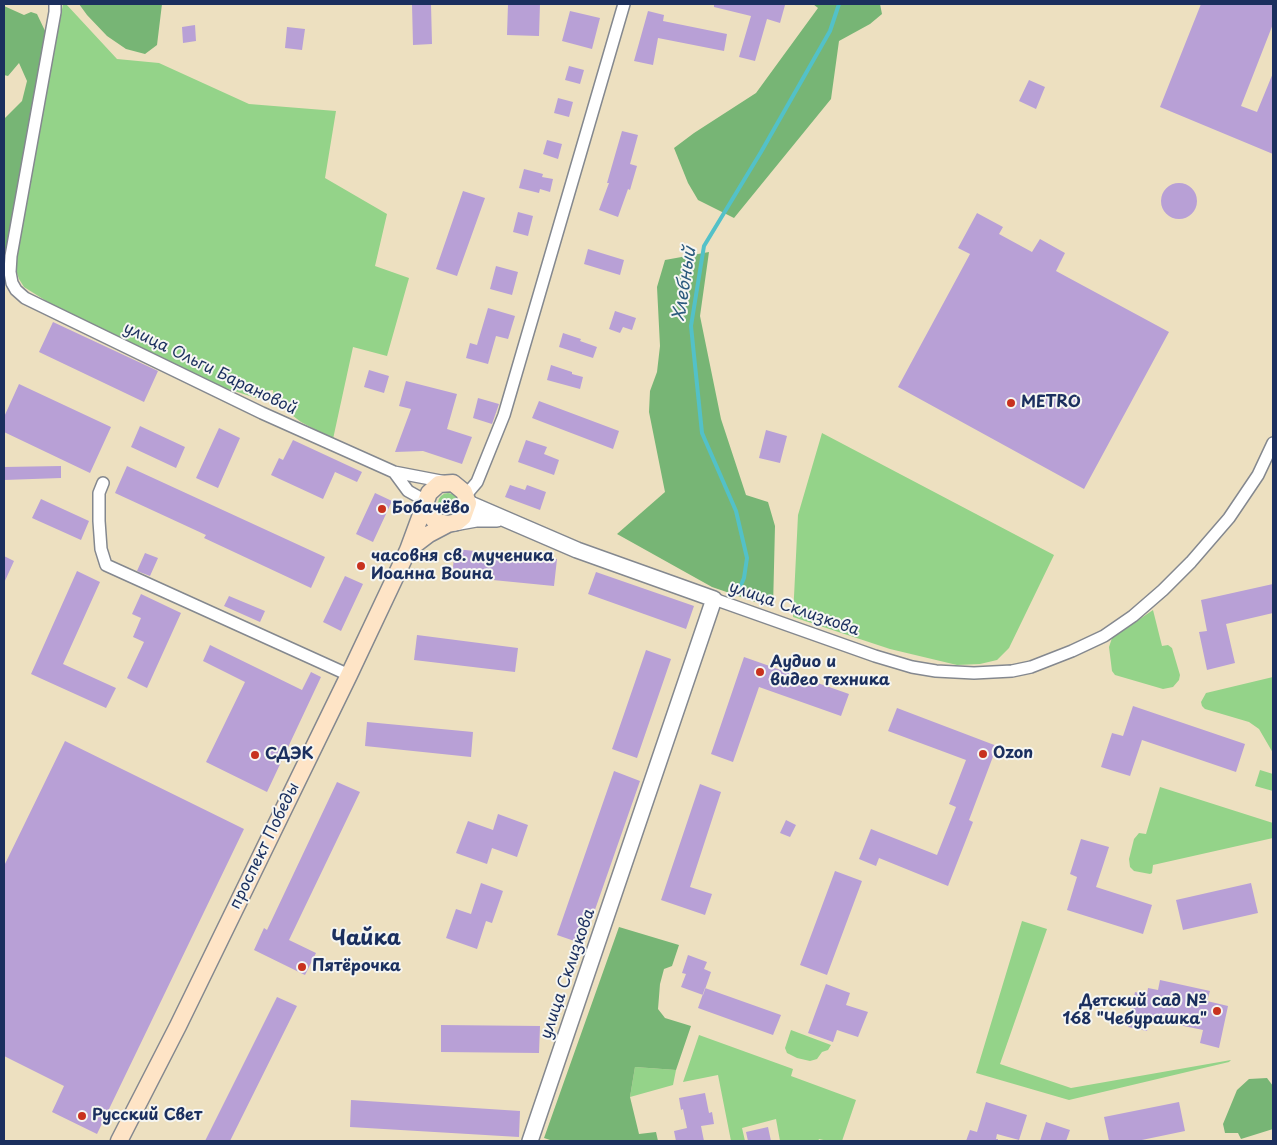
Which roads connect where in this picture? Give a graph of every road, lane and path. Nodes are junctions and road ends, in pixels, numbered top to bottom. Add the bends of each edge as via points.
1 (55, 4) edge
2 (624, 4) edge
3 (1273, 443) edge
4 (394, 472) junction
5 (446, 482) junction
6 (103, 483) dead end
7 (467, 499) junction
8 (426, 502) junction
9 (506, 520) junction
10 (451, 524) junction
11 (408, 550) junction
12 (714, 599) junction
13 (349, 674) junction
14 (119, 1141) edge
15 (530, 1141) edge

1 - 4 street, улица Ольги Барановой via 11,256 10,272 16,290 25,298
2 - 7 street via 504,415
3 - 12 street, улица Склизкова via 1258,475 1229,518 1153,599 1094,642 1022,669 962,673 906,665
4 - 5 street, улица Ольги Барановой
4 - 8 street, улица Ольги Барановой via 408,491
5 - 7 main road via 456,484
5 - 8 main road, проспект Победы via 433,488
6 - 13 street via 99,493 99,521 106,565
7 - 9 street
7 - 10 main road, проспект Победы via 463,516
8 - 10 main road via 433,519
8 - 11 main road, проспект Победы
9 - 10 street via 490,518
9 - 12 street via 577,550
10 - 11 main road, проспект Победы via 429,534
11 - 13 main road, проспект Победы
12 - 15 street, улица Склизкова
13 - 14 main road, проспект Победы

